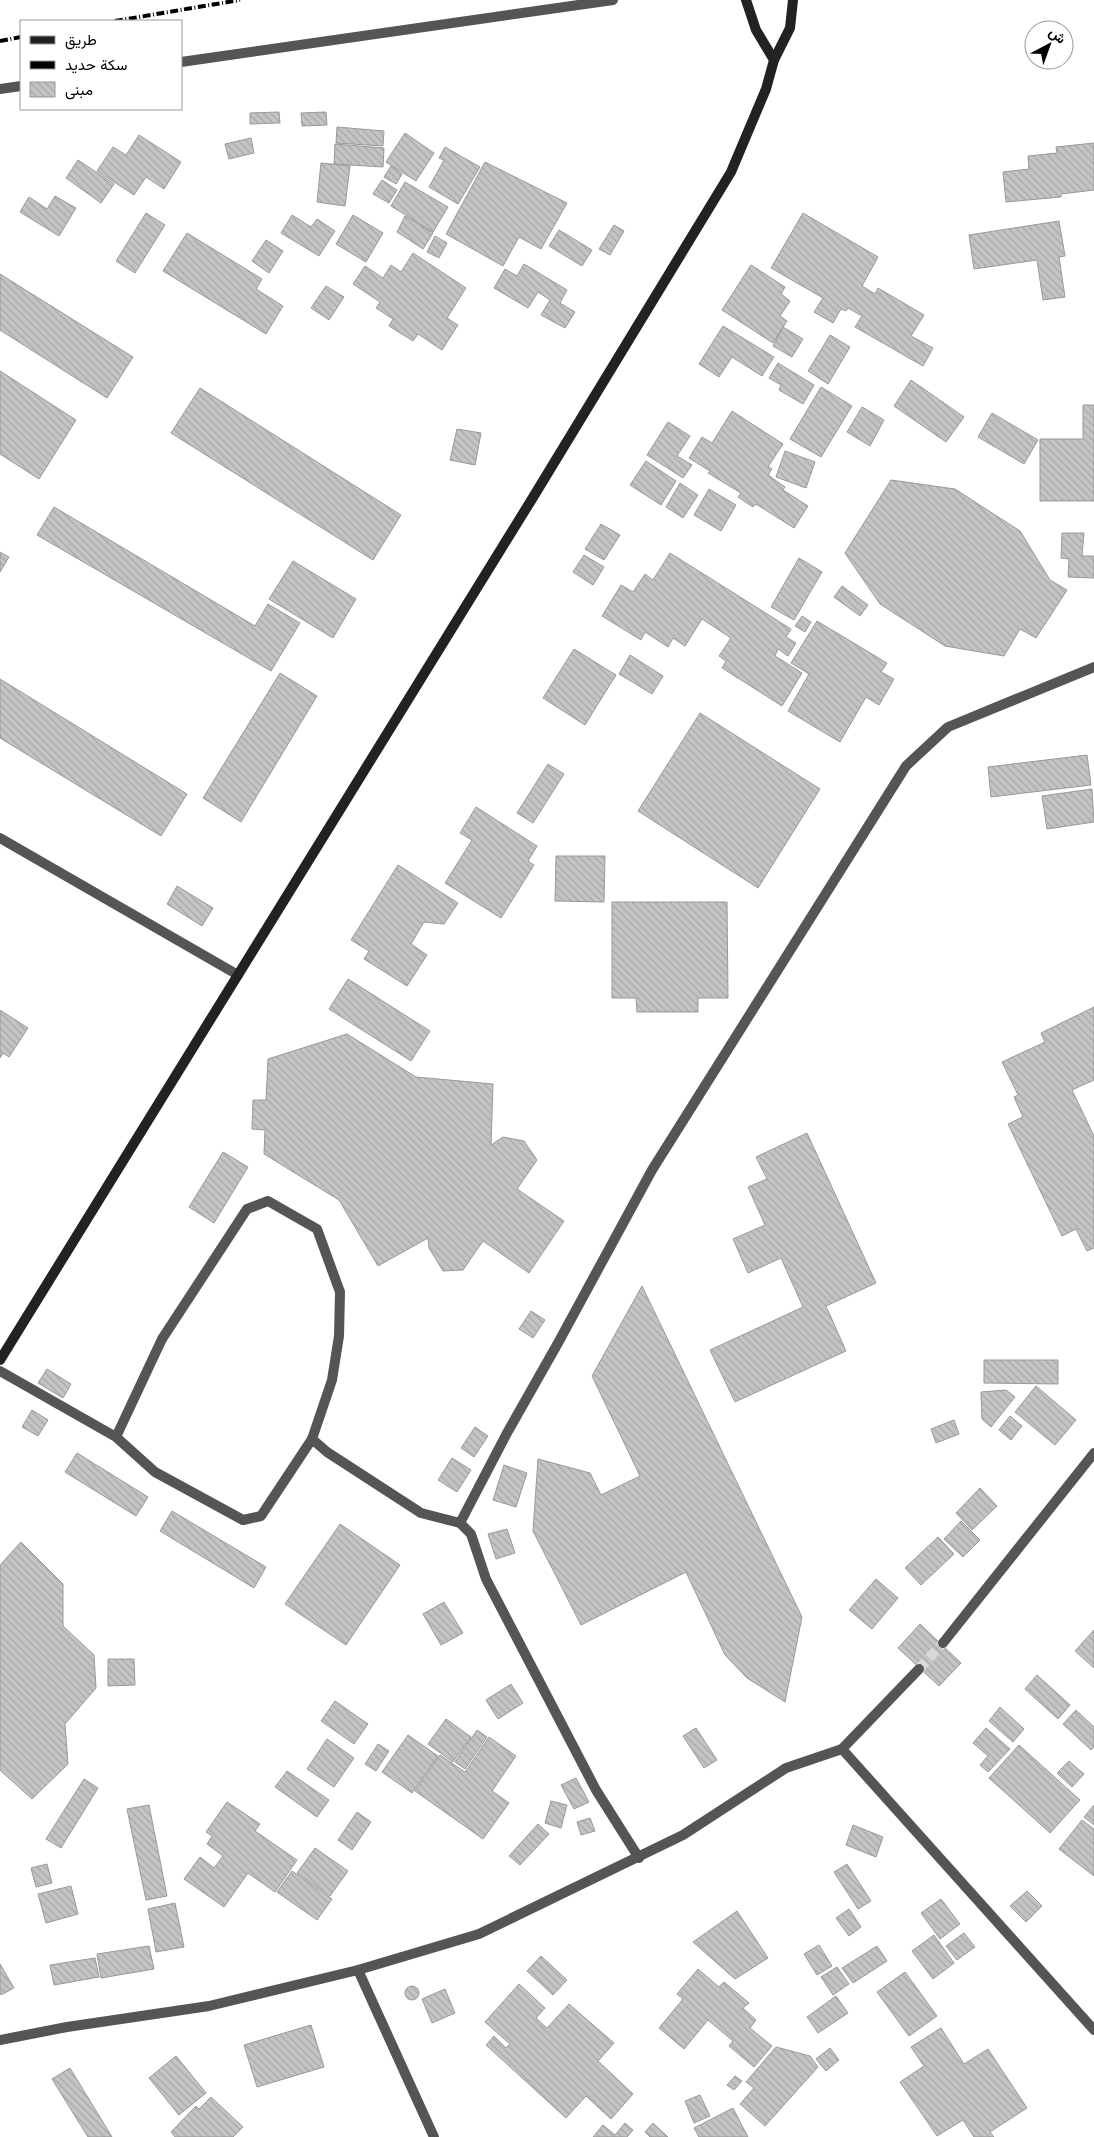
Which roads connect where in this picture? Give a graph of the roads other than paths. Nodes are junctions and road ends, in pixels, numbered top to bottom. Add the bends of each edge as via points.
1 (613, 0) edge
2 (746, 0) edge
3 (793, 0) edge
4 (774, 60) junction
5 (182, 62) edge
6 (20, 86) edge
7 (0, 89) edge
8 (1094, 666) edge
9 (0, 838) edge
10 (238, 975) junction
11 (0, 1360) edge
12 (0, 1371) edge
13 (116, 1437) junction
14 (312, 1439) junction
15 (1094, 1453) edge
16 (460, 1523) junction
17 (943, 1643) tunnel mouth
18 (919, 1669) tunnel mouth
19 (842, 1749) junction
20 (639, 1858) junction
21 (358, 1970) junction
22 (1094, 2030) edge
23 (0, 2040) edge
24 (434, 2137) edge

1 - 5 street
2 - 4 main road via 756,30
3 - 4 main road via 790,28
4 - 10 main road via 766,89 731,172
6 - 7 street
8 - 16 street via 948,726 906,766 652,1170 506,1433
9 - 10 street
10 - 11 main road
12 - 13 street
13 - 14 street via 155,1472 243,1520 261,1516
13 - 14 street via 162,1339 247,1209 268,1201 317,1229 340,1292 339,1336 332,1380
14 - 16 street via 422,1513
15 - 17 street
16 - 20 street via 471,1534 486,1579 596,1790
18 - 19 street
19 - 20 street via 786,1768 683,1835
19 - 22 street
20 - 21 street via 479,1934
21 - 23 street via 209,2006
21 - 24 street

